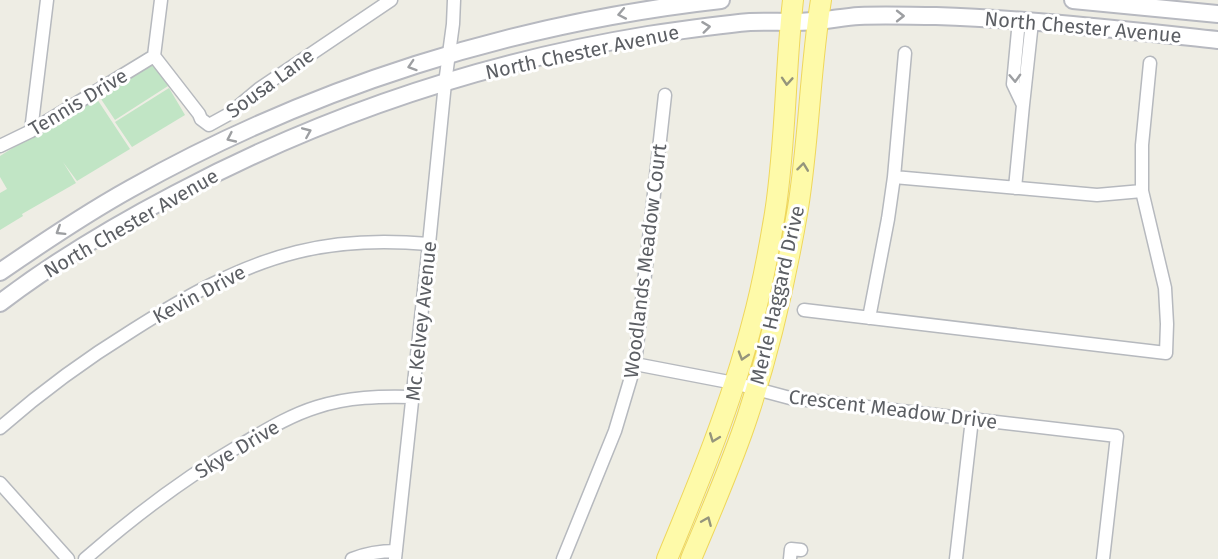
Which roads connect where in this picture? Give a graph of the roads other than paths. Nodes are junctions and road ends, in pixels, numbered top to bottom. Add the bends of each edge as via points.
1 (47, 0) edge
2 (160, 0) edge
3 (391, 0) edge
4 (454, 0) edge
5 (721, 0) edge
6 (793, 0) edge
7 (821, 0) edge
8 (1073, 0) edge
9 (1218, 14) edge
10 (818, 21) junction
11 (1025, 21) junction
12 (791, 23) junction
13 (1218, 40) edge
14 (905, 53) dead end
15 (449, 55) junction
16 (154, 56) junction
17 (1150, 63) dead end
18 (445, 82) junction
19 (665, 95) dead end
20 (31, 131) junction
21 (0, 146) edge
22 (894, 177) junction
23 (1015, 188) junction
24 (1142, 191) junction
25 (429, 244) junction
26 (0, 272) edge
27 (0, 303) edge
28 (804, 310) dead end
29 (869, 318) junction
30 (635, 364) junction
31 (734, 383) junction
32 (756, 389) junction
33 (412, 398) junction
34 (972, 419) junction
35 (0, 428) edge
36 (0, 483) edge
37 (801, 550) dead end
38 (395, 555) edge
39 (68, 559) edge
40 (85, 559) edge
41 (352, 559) edge
42 (563, 559) edge
43 (667, 559) edge
44 (691, 559) edge
45 (790, 559) edge
46 (956, 559) edge
47 (1103, 559) edge

1 - 20 street
2 - 16 street
3 - 16 street, Sousa Lane via 209,125
4 - 15 street, Mc Kelvey Avenue
5 -> 15 main road, North Chester Avenue via 560,26
6 - 12 main road, Merle Haggard Drive
7 - 10 main road, Merle Haggard Drive
8 - 9 main road, North Chester Avenue
10 -> 11 main road, North Chester Avenue via 857,16
10 - 12 main road, North Chester Avenue
32 -> 10 main road, Merle Haggard Drive via 796,216
11 - 13 main road, North Chester Avenue
11 - 23 street via 1013,84 1023,105
18 -> 12 main road, North Chester Avenue via 645,36 752,22
12 -> 31 main road, Merle Haggard Drive via 775,210 755,313
14 - 22 street
15 - 18 street, Mc Kelvey Avenue
15 -> 26 main road, North Chester Avenue via 373,79 246,130 131,189
16 - 20 street, Tennis Drive
17 - 24 street
18 - 25 street, Mc Kelvey Avenue
27 -> 18 main road, North Chester Avenue via 103,234 208,177 331,122
19 - 30 street, Woodlands Meadow Court
20 - 21 street, Tennis Drive
22 - 23 street
22 - 29 street
23 - 24 street via 1097,195
24 - 29 street via 1165,288 1166,353
25 - 33 street, Mc Kelvey Avenue
25 - 35 street, Kevin Drive via 332,245 241,270 181,300 108,346
28 - 29 street
30 - 31 street, Crescent Meadow Drive
30 - 42 street, Woodlands Meadow Court via 615,431
31 - 32 street, Crescent Meadow Drive
31 -> 43 main road, Merle Haggard Drive
32 - 34 street, Crescent Meadow Drive via 790,398
44 -> 32 main road, Merle Haggard Drive
33 - 38 street, Mc Kelvey Avenue
33 - 40 street, Skye Drive via 362,397 318,406 291,417 179,485
34 - 46 street
34 - 47 street, Crescent Meadow Drive via 1117,436
36 - 39 street
37 - 45 street via 791,549
38 - 41 street via 382,551

